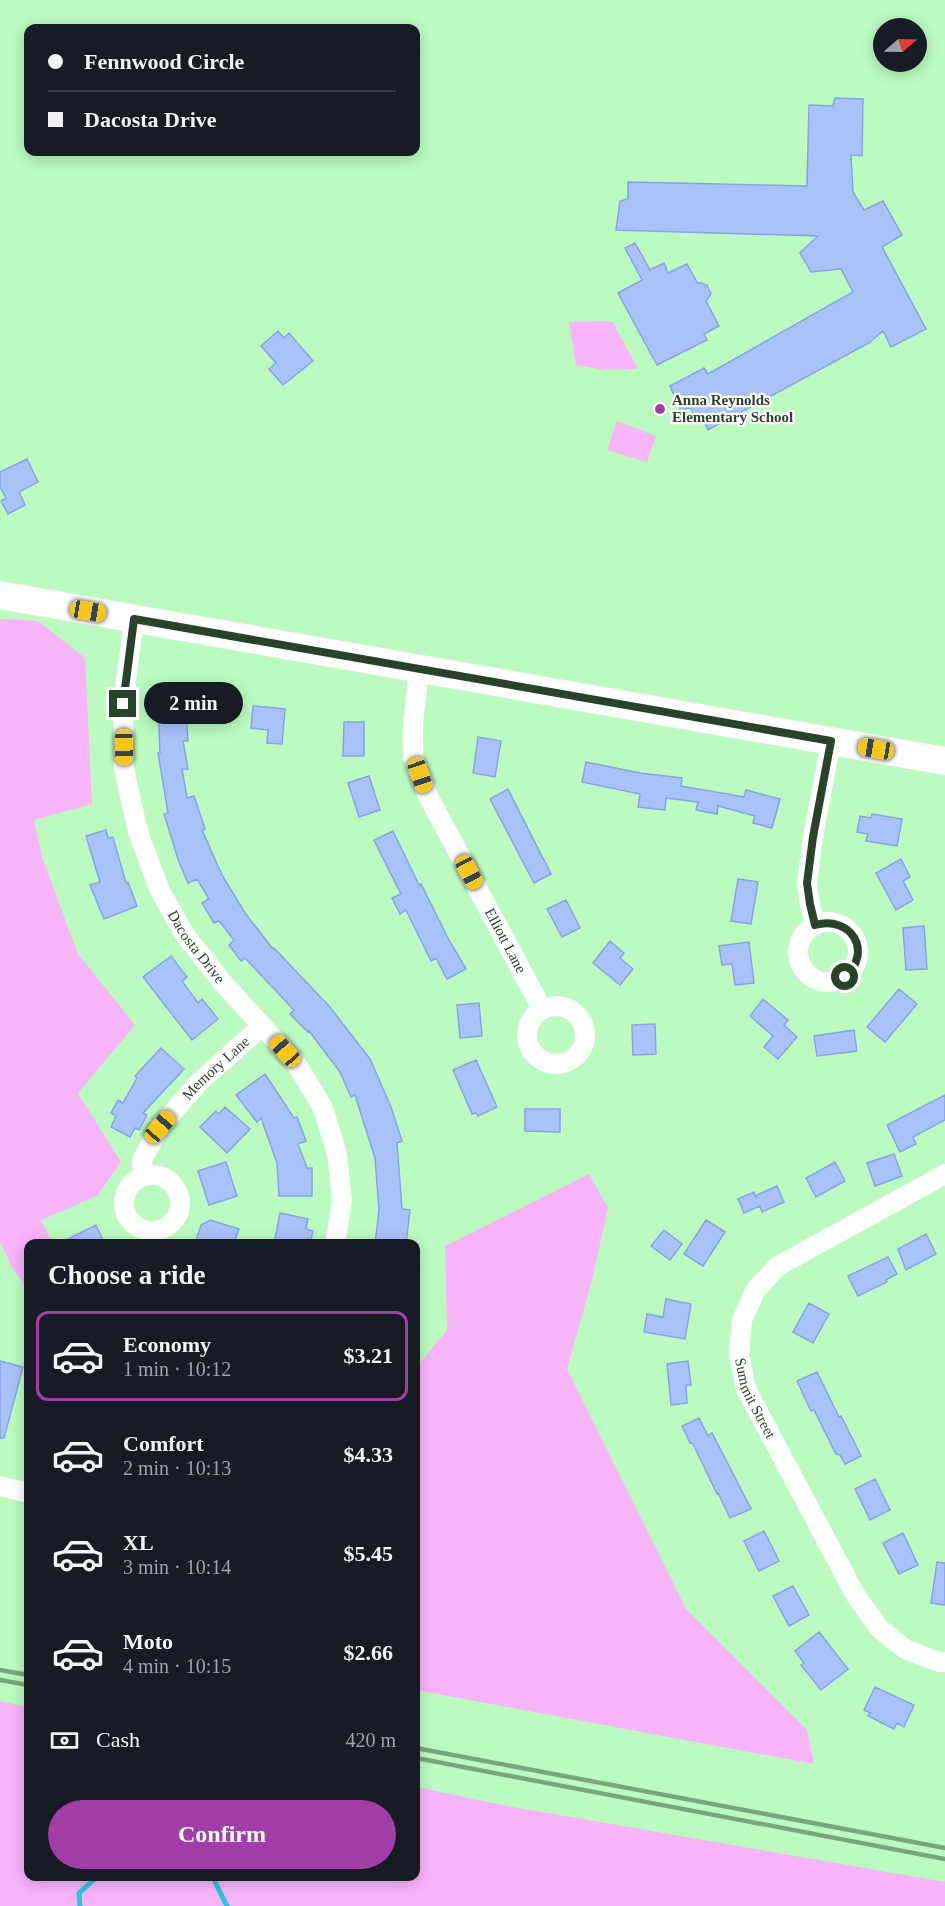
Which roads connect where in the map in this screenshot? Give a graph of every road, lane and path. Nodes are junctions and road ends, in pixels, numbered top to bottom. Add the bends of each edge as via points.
1 (0, 595) edge
2 (134, 619) junction
3 (419, 669) junction
4 (831, 741) junction
5 (945, 761) edge
6 (815, 925) dead end
7 (542, 1009) dead end
8 (262, 1026) junction
9 (945, 1174) edge
10 (143, 1176) dead end
11 (337, 1239) edge
12 (0, 1486) edge
13 (24, 1492) edge
14 (945, 1662) edge

1 - 2 street
2 - 3 street
2 - 8 street, Dacosta Drive via 123,704 124,769 138,832 160,891 185,935
3 - 4 street
3 - 7 street, Elliott Lane via 413,756 427,794
4 - 5 street
4 - 6 street via 807,883
8 - 10 street, Memory Lane via 198,1083 160,1127 142,1160
8 - 11 street, Dacosta Drive via 296,1063 323,1108 337,1154 342,1201
9 - 14 street, Summit Street via 778,1266 756,1289 742,1320 739,1354 746,1389 856,1596 879,1628 905,1649
12 - 13 street

